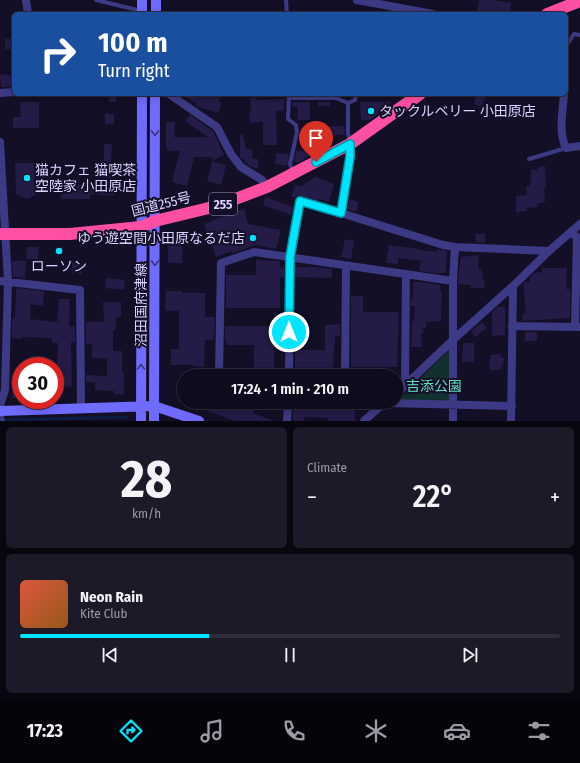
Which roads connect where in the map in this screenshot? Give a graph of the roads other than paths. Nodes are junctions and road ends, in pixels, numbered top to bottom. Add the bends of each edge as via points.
1 (26, 0) edge
2 (96, 0) edge
3 (142, 0) edge
4 (156, 0) edge
5 (286, 0) edge
6 (357, 0) edge
7 (580, 1) edge
8 (28, 12) edge
9 (138, 12) edge
10 (142, 12) edge
11 (156, 12) edge
12 (287, 12) edge
13 (423, 12) edge
14 (552, 12) edge
15 (580, 35) edge
16 (568, 43) edge
17 (12, 92) edge
18 (0, 93) edge
19 (142, 96) edge
20 (155, 96) edge
21 (172, 96) edge
22 (289, 96) edge
23 (356, 96) edge
24 (417, 96) edge
25 (564, 96) edge
26 (348, 103) junction
27 (0, 142) edge
28 (350, 144) junction
29 (580, 146) edge
30 (566, 148) junction
31 (529, 158) dead end
32 (1, 167) edge
33 (294, 174) junction
34 (267, 187) junction
35 (341, 213) junction
36 (155, 221) junction
37 (295, 223) joint
38 (580, 224) edge
39 (141, 227) junction
40 (3, 234) edge
41 (576, 235) edge
42 (455, 247) junction
43 (549, 251) junction
44 (290, 257) junction
45 (346, 266) junction
46 (406, 274) junction
47 (578, 279) edge
48 (4, 281) edge
49 (453, 281) junction
50 (513, 286) junction
51 (512, 326) junction
52 (578, 327) edge
53 (454, 339) junction
54 (219, 369) edge
55 (289, 369) edge
56 (345, 369) edge
57 (405, 387) joint
58 (403, 404) edge
59 (0, 405) edge
60 (141, 406) junction
61 (154, 406) junction
62 (453, 406) junction
63 (512, 406) junction
64 (80, 408) junction
65 (288, 409) edge
66 (377, 409) edge
67 (0, 411) edge
68 (0, 417) edge
69 (1, 421) edge
70 (141, 421) edge
71 (154, 421) edge
72 (199, 421) edge
73 (287, 421) edge
74 (364, 421) edge
75 (453, 421) edge
76 (512, 421) edge

1 - 8 street
2 - 9 lane
3 - 10 main road
4 - 11 main road
5 - 12 lane
6 - 13 street
7 - 14 highway
15 - 16 lane via 574,34
17 - 18 street
19 - 39 main road, 沼田国府津線
20 -> 36 main road, 沼田国府津線
21 - 34 street via 217,127 241,167 262,180
22 - 26 lane via 336,98
22 - 33 lane via 288,119 296,125 297,132 290,164
23 - 26 lane via 355,100
24 - 28 highway, 国道255号 / 255
25 - 30 street via 562,126
26 - 28 lane
27 - 32 street
28 - 33 highway, 国道255号 / 255
28 - 35 street
29 - 30 street
30 - 31 lane
32 - 40 street
33 - 34 highway, 国道255号 / 255
34 - 36 highway, 国道255号 / 255 via 217,206
35 - 37 lane via 300,201
35 - 42 street
36 - 39 highway, 国道255号 / 255
36 -> 61 main road, 沼田国府津線
37 - 44 street
38 - 41 street
39 - 40 highway, 国道255号 / 255 via 70,234
60 -> 39 main road, 沼田国府津線
40 - 48 street
41 - 43 street
41 - 47 street
42 - 43 street
42 - 49 street
43 - 50 street
44 - 45 street
44 - 54 street via 254,252 221,263
44 - 55 street
45 - 46 street
45 - 56 street
46 - 49 street
46 - 57 street
47 - 52 street
48 - 59 street via 5,390
48 - 64 street via 80,290
49 - 53 street
50 - 51 street
50 - 53 street
51 - 52 street
51 - 63 street
53 - 57 street
53 - 62 street
58 - 62 street
60 - 61 main road
60 - 64 main road
60 - 70 main road, 沼田国府津線
61 - 71 main road, 沼田国府津線
61 - 72 main road
62 - 63 street
62 - 75 street
63 - 76 street
64 - 67 main road
65 - 73 street
66 - 74 street
68 - 69 street

